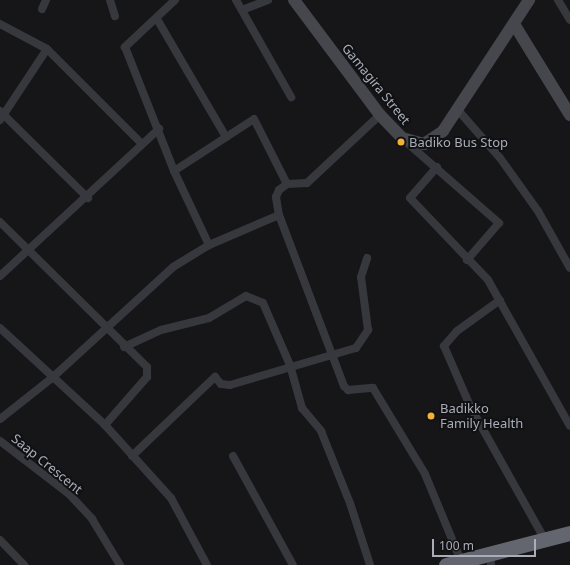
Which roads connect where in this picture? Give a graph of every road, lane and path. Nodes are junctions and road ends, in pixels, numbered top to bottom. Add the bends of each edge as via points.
1 (46, 0) edge
2 (110, 0) edge
3 (175, 0) edge
4 (236, 0) edge
5 (268, 0) edge
6 (294, 0) edge
7 (529, 0) edge
8 (558, 0) edge
9 (42, 8) dead end
10 (242, 10) junction
11 (115, 16) dead end
12 (157, 19) junction
13 (570, 20) edge
14 (0, 24) edge
15 (514, 24) junction
16 (47, 49) junction
17 (291, 97) dead end
18 (457, 109) junction
19 (2, 115) edge
20 (380, 115) junction
21 (570, 115) edge
22 (159, 129) junction
23 (226, 137) junction
24 (402, 138) junction
25 (142, 144) junction
26 (437, 168) junction
27 (174, 171) junction
28 (287, 184) junction
29 (88, 198) junction
30 (278, 215) junction
31 (0, 222) edge
32 (209, 246) junction
33 (29, 250) junction
34 (367, 258) dead end
35 (467, 260) junction
36 (570, 268) edge
37 (0, 276) edge
38 (500, 300) junction
39 (0, 328) edge
40 (107, 328) junction
41 (124, 347) junction
42 (333, 354) junction
43 (290, 365) junction
44 (52, 378) junction
45 (0, 419) edge
46 (105, 425) junction
47 (570, 426) edge
48 (0, 441) edge
49 (132, 456) junction
50 (233, 456) dead end
51 (570, 533) edge
52 (0, 540) edge
53 (545, 540) junction
54 (570, 542) edge
55 (462, 561) junction
56 (487, 564) edge
57 (24, 565) edge
58 (120, 565) edge
59 (208, 565) edge
60 (293, 565) edge
61 (370, 565) edge
62 (446, 565) edge

1 - 9 street
2 - 11 street
3 - 12 street
4 - 10 street
5 - 10 street
6 - 20 street, Gamagira Street
7 - 15 street, Gamagira Street
8 - 13 street
10 - 17 street
12 - 22 street via 125,47
12 - 23 street
14 - 16 street
15 - 18 street, Gamagira Street
15 - 21 street
16 - 19 street
16 - 25 street
18 - 24 street, Gamagira Street via 430,142 416,143
18 - 36 street via 500,158 538,211
19 - 29 street
20 - 24 street, Gamagira Street
20 - 28 street via 307,183
22 - 25 street
22 - 27 street
23 - 27 street
23 - 28 street via 254,119
24 - 26 street
25 - 29 street
26 - 35 street via 410,198
26 - 35 street via 499,223
27 - 32 street
28 - 30 street via 279,190 276,197
29 - 33 street
30 - 32 street
30 - 42 street
31 - 33 street
32 - 40 street via 173,267
33 - 37 street
33 - 40 street
34 - 42 street via 362,277 368,330 356,348
35 - 38 street via 488,280
38 - 47 street
38 - 53 street via 457,331 444,346 471,408
39 - 44 street
40 - 41 street
40 - 44 street
41 - 43 street via 162,330 209,318 246,296 263,303
41 - 46 street via 149,373
42 - 43 street
42 - 55 street via 346,389 373,388 425,474
43 - 49 street via 230,385 221,384 215,377
43 - 61 street via 295,393 302,408 321,431 350,503
44 - 45 street
44 - 46 street
46 - 49 street
48 - 58 street, Saap Crescent via 70,495 92,519
49 - 59 street via 171,498
50 - 60 street
51 - 53 highway
52 - 57 street
53 - 55 highway
54 - 56 highway
55 - 62 highway

